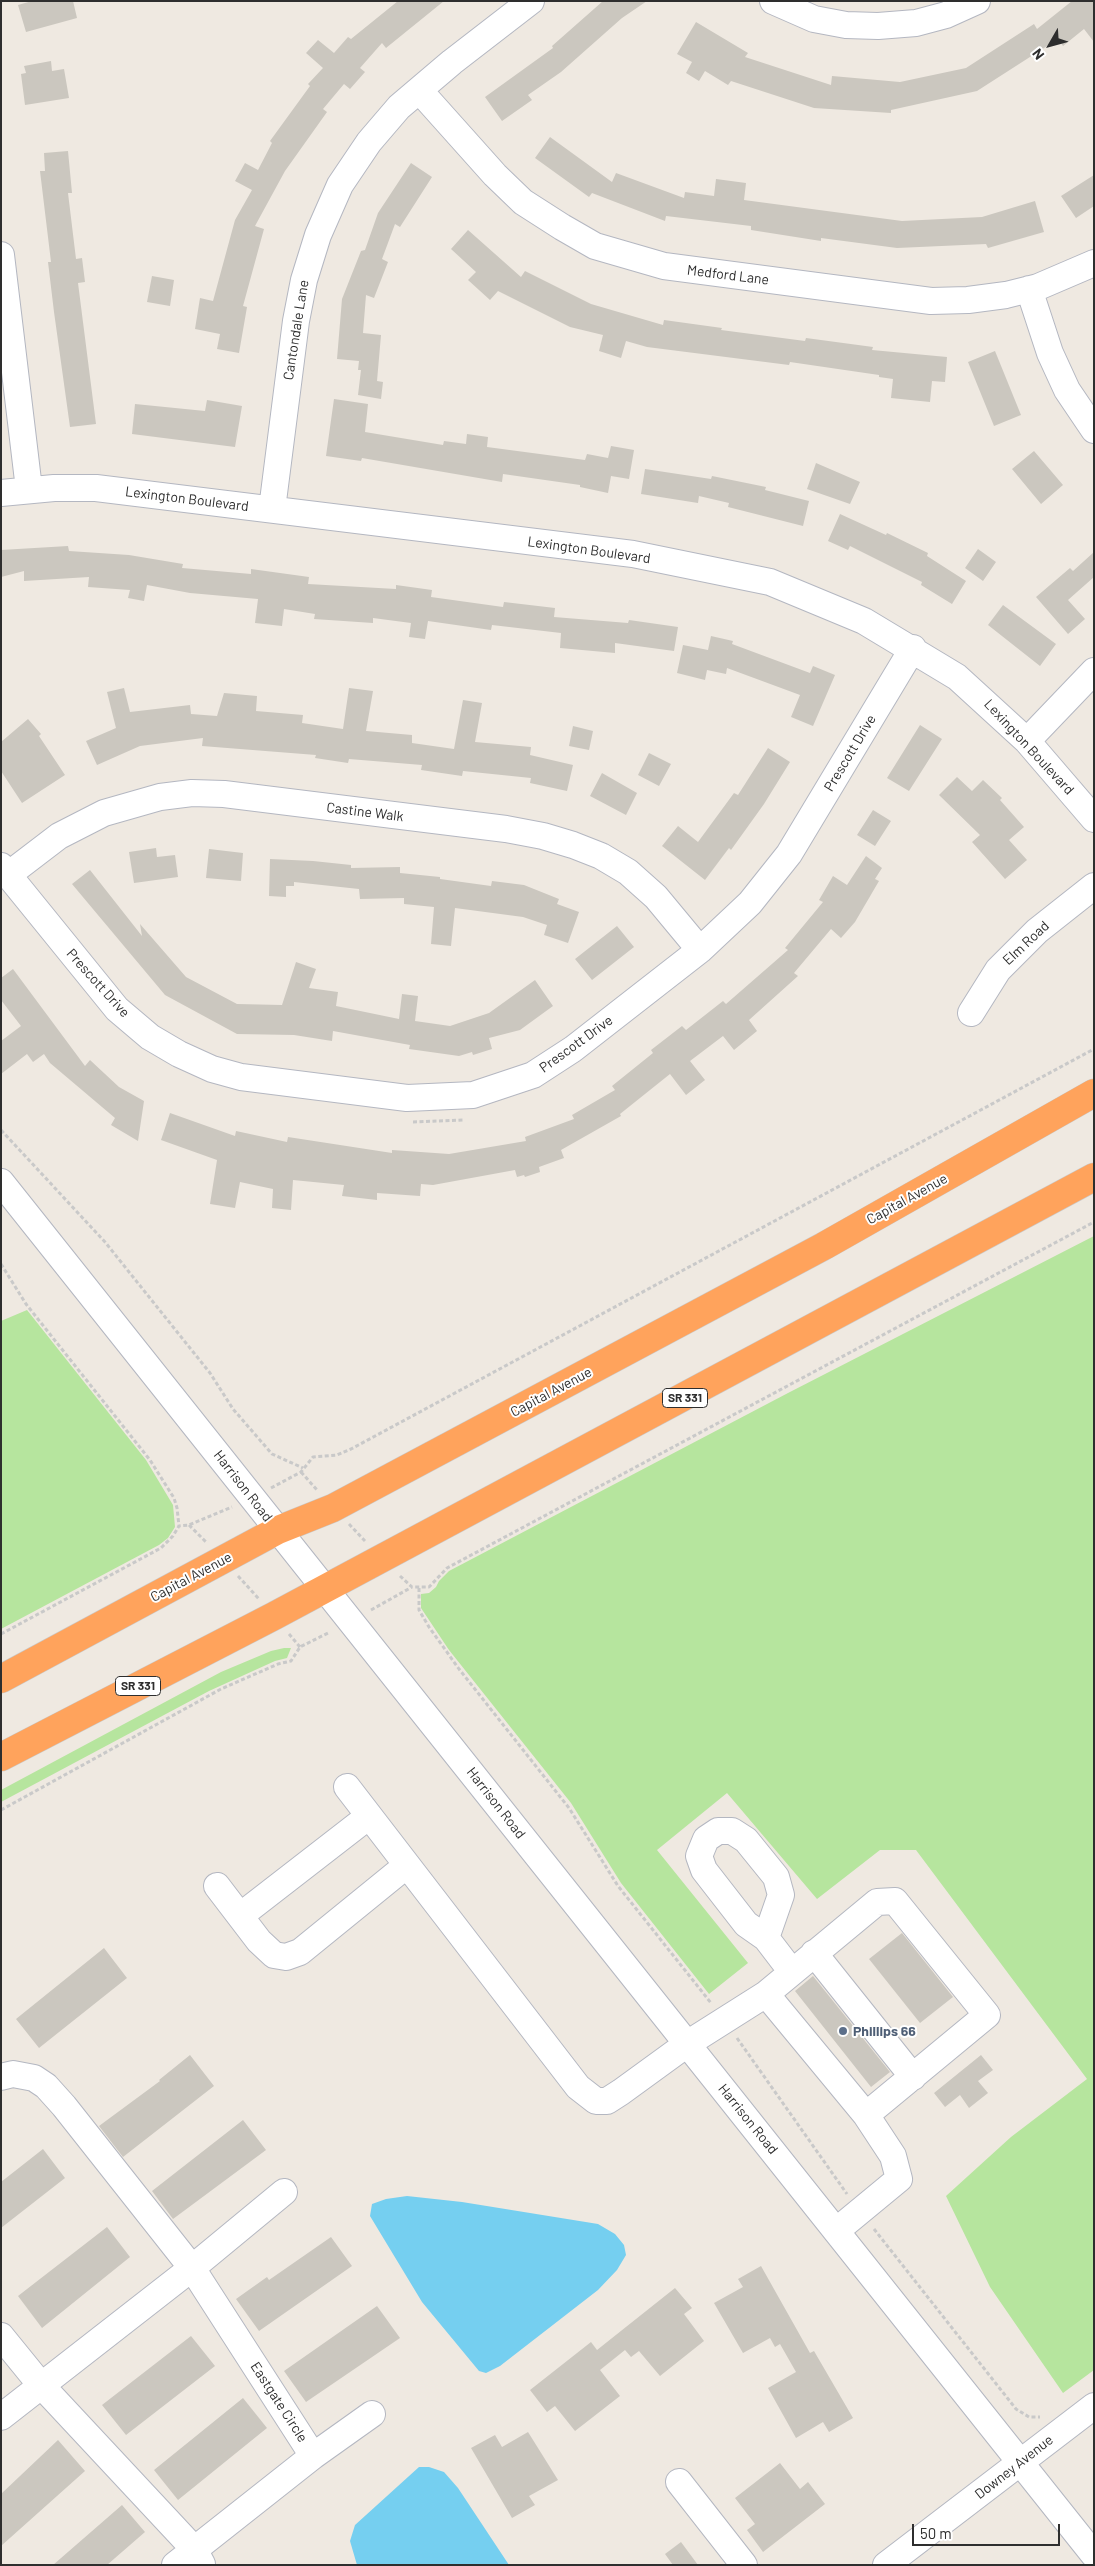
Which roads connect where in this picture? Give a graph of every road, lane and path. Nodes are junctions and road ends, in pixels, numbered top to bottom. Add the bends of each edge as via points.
1 (532, 1) edge
2 (773, 1) edge
3 (977, 1) edge
4 (419, 90) junction
5 (1, 255) edge
6 (1094, 263) edge
7 (1029, 289) junction
8 (1094, 430) edge
9 (29, 489) junction
10 (1, 493) edge
11 (272, 509) junction
12 (913, 648) junction
13 (1094, 671) edge
14 (1027, 741) junction
15 (1094, 819) edge
16 (5, 870) edge
17 (1094, 886) edge
18 (700, 950) junction
19 (971, 1013) dead end
20 (1094, 1048) edge
21 (1094, 1093) edge
22 (466, 1120) dead end
23 (404, 1122) dead end
24 (1, 1130) edge
25 (1094, 1177) edge
26 (4, 1191) edge
27 (1094, 1222) edge
28 (1, 1264) edge
29 (303, 1468) junction
30 (334, 1508) junction
31 (179, 1526) junction
32 (278, 1530) junction
33 (381, 1559) junction
34 (224, 1560) junction
35 (325, 1588) junction
36 (274, 1616) junction
37 (1, 1634) edge
38 (1, 1679) edge
39 (1, 1757) edge
40 (346, 1787) dead end
41 (1, 1810) edge
42 (369, 1816) junction
43 (407, 1865) junction
44 (216, 1886) dead end
45 (240, 1916) junction
46 (766, 1938) dead end
47 (814, 1953) junction
48 (792, 1972) junction
49 (766, 1994) junction
50 (688, 2044) junction
51 (1, 2077) edge
52 (913, 2077) junction
53 (866, 2115) junction
54 (284, 2192) dead end
55 (836, 2231) junction
56 (192, 2268) junction
57 (1, 2336) edge
58 (40, 2384) junction
59 (1094, 2406) edge
60 (372, 2414) dead end
61 (1, 2417) edge
62 (313, 2456) junction
63 (1020, 2463) junction
64 (679, 2482) dead end
65 (1094, 2555) edge
66 (190, 2559) edge
67 (744, 2565) edge
68 (886, 2565) edge

1 - 4 street, Cantondale Lane
2 - 3 street via 814,19 878,26 946,15
4 - 7 street, Medford Lane via 495,176 523,202 595,246 633,258 702,272 931,301 968,300
4 - 11 street, Cantondale Lane via 399,107 370,142 340,186 318,235 296,321
5 - 9 street
6 - 7 street, Medford Lane
7 - 8 street via 1050,353 1067,390
9 - 10 street, Lexington Boulevard
9 - 11 street, Lexington Boulevard via 96,488
11 - 12 street, Lexington Boulevard via 633,554 733,573 770,582 864,621
12 - 14 street, Lexington Boulevard via 957,676
12 - 18 street, Prescott Drive via 784,861 750,903
13 - 14 street
14 - 15 street, Lexington Boulevard
16 - 18 street, Castine Walk via 59,836 104,813 160,797 224,794 506,830 573,845 628,872 656,897
16 - 18 street, Prescott Drive via 117,1009 150,1037 179,1054 241,1077 407,1098 472,1095 533,1075 573,1049
17 - 19 street, Elm Road via 1037,931 998,970
20 - 29 path via 351,1449 337,1455 313,1457
21 - 30 highway, Capital Avenue via 824,1246
22 - 23 path
24 - 29 path via 105,1242 210,1373 233,1409 272,1454
25 - 33 highway, SR 331
26 - 32 street, Harrison Road
27 - 33 path via 447,1568 429,1588 412,1587
28 - 31 path via 26,1304 150,1460 174,1498
29 - 30 path via 301,1472
30 - 32 highway, Capital Avenue
30 - 33 path
31 - 34 path via 189,1525
31 - 37 path via 162,1548
32 - 34 highway, Capital Avenue
32 - 35 street, Harrison Road
33 - 35 highway, SR 331
34 - 36 path
34 - 38 highway, Capital Avenue
35 - 36 highway, SR 331
35 - 50 street, Harrison Road
36 - 39 highway, SR 331
36 - 41 path via 300,1647 291,1661 221,1689
40 - 42 street
42 - 43 street
42 - 45 street
43 - 45 street via 300,1952 286,1957 274,1955
43 - 50 street via 578,2087 596,2101 607,2101
44 - 45 street
46 - 48 street
47 - 48 street
47 - 52 street
47 - 52 street via 877,1902 895,1901 987,2015
48 - 49 street
49 - 50 street
49 - 53 street
50 - 55 street, Harrison Road
51 - 56 street, Eastgate Circle via 25,2074 46,2086
52 - 53 street
53 - 55 street via 893,2156 899,2179
54 - 56 street
55 - 63 street, Harrison Road
56 - 58 street
56 - 62 street, Eastgate Circle
57 - 58 street, Eastgate Circle
58 - 61 street
58 - 66 street, Eastgate Circle
59 - 63 street, Downey Avenue
60 - 62 street
62 - 66 street, Eastgate Circle
63 - 65 street, Harrison Road
63 - 68 street, Downey Avenue
64 - 67 street

